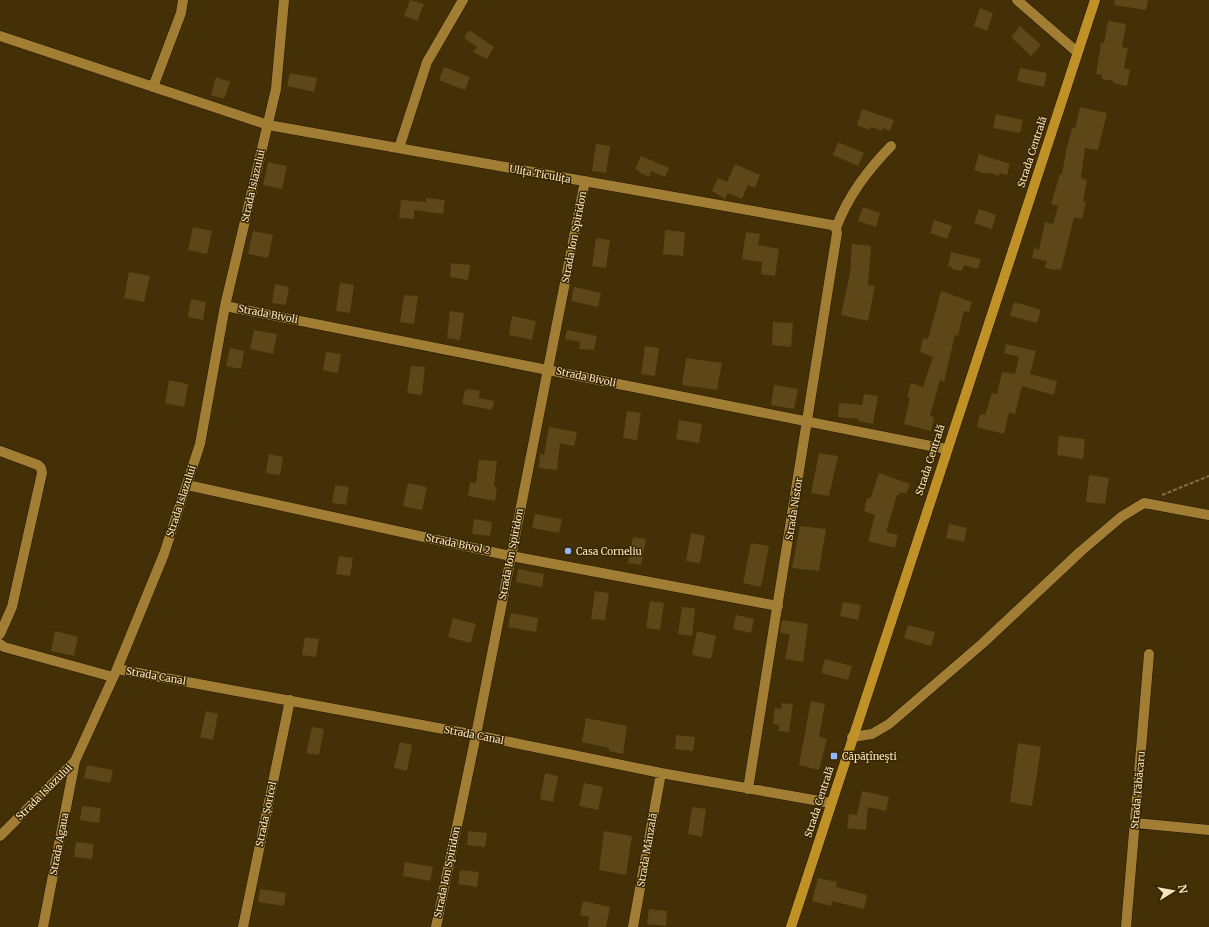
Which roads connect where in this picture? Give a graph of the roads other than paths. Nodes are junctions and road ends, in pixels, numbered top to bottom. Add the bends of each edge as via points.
1 (183, 0) edge
2 (284, 0) edge
3 (463, 0) edge
4 (1017, 0) edge
5 (1095, 0) edge
6 (0, 36) edge
7 (1077, 52) junction
8 (153, 87) junction
9 (268, 125) junction
10 (891, 146) dead end
11 (399, 148) junction
12 (585, 182) junction
13 (836, 228) junction
14 (225, 306) junction
15 (547, 369) junction
16 (808, 422) junction
17 (946, 449) junction
18 (0, 451) edge
19 (186, 485) junction
20 (1209, 515) edge
21 (511, 556) junction
22 (778, 606) junction
23 (0, 634) edge
24 (0, 644) edge
25 (1149, 654) dead end
26 (115, 673) junction
27 (290, 700) junction
28 (476, 734) junction
29 (852, 737) junction
30 (75, 762) junction
31 (661, 773) junction
32 (748, 789) junction
33 (831, 803) junction
34 (1135, 822) junction
35 (1209, 830) edge
36 (0, 836) edge
37 (43, 927) edge
38 (243, 927) edge
39 (436, 927) edge
40 (633, 927) edge
41 (790, 927) edge
42 (1126, 927) edge

1 - 8 street via 181,13
2 - 9 street, Strada Islazului via 276,89
3 - 11 street via 427,62
4 - 7 street
5 - 7 main road, Strada Centrală
6 - 8 street, Ulița Ticulița
7 - 17 main road, Strada Centrală
8 - 9 street, Ulița Ticulița
9 - 11 street, Ulița Ticulița
9 - 14 street, Strada Islazului
10 - 13 street, Strada Nistor via 852,192
11 - 12 street, Ulița Ticulița
12 - 13 street, Ulița Ticulița
12 - 15 street, Strada Ion Spiridon
13 - 16 street, Strada Nistor
14 - 15 street, Strada Bivoli
14 - 19 street, Strada Islazului via 200,444
15 - 16 street, Strada Bivoli
15 - 21 street, Strada Ion Spiridon
16 - 17 street, Strada Bivoli
16 - 22 street, Strada Nistor
17 - 29 main road, Strada Centrală
18 - 23 street via 38,465 42,473 12,607
19 - 21 street, Strada Bivol 2
19 - 26 street, Strada Islazului via 164,554
20 - 29 street via 1144,503 1121,517 889,724 872,734
21 - 22 street, Strada Bivol 2
21 - 28 street, Strada Ion Spiridon
22 - 32 street, Strada Nistor
24 - 26 street, Strada Canal
25 - 34 street, Strada Tăbăcaru
26 - 27 street, Strada Canal
26 - 30 street, Strada Islazului
27 - 28 street, Strada Canal
27 - 38 street, Strada Șoricel
28 - 31 street, Strada Canal
28 - 39 street, Strada Ion Spiridon
29 - 33 main road, Strada Centrală
30 - 36 street, Strada Islazului
30 - 37 street, Strada Agaua
31 - 32 street, Strada Canal
31 - 40 street, Strada Mânzală
32 - 33 street, Strada Canal
33 - 41 main road, Strada Centrală
34 - 35 street
34 - 42 street, Strada Tăbăcaru

